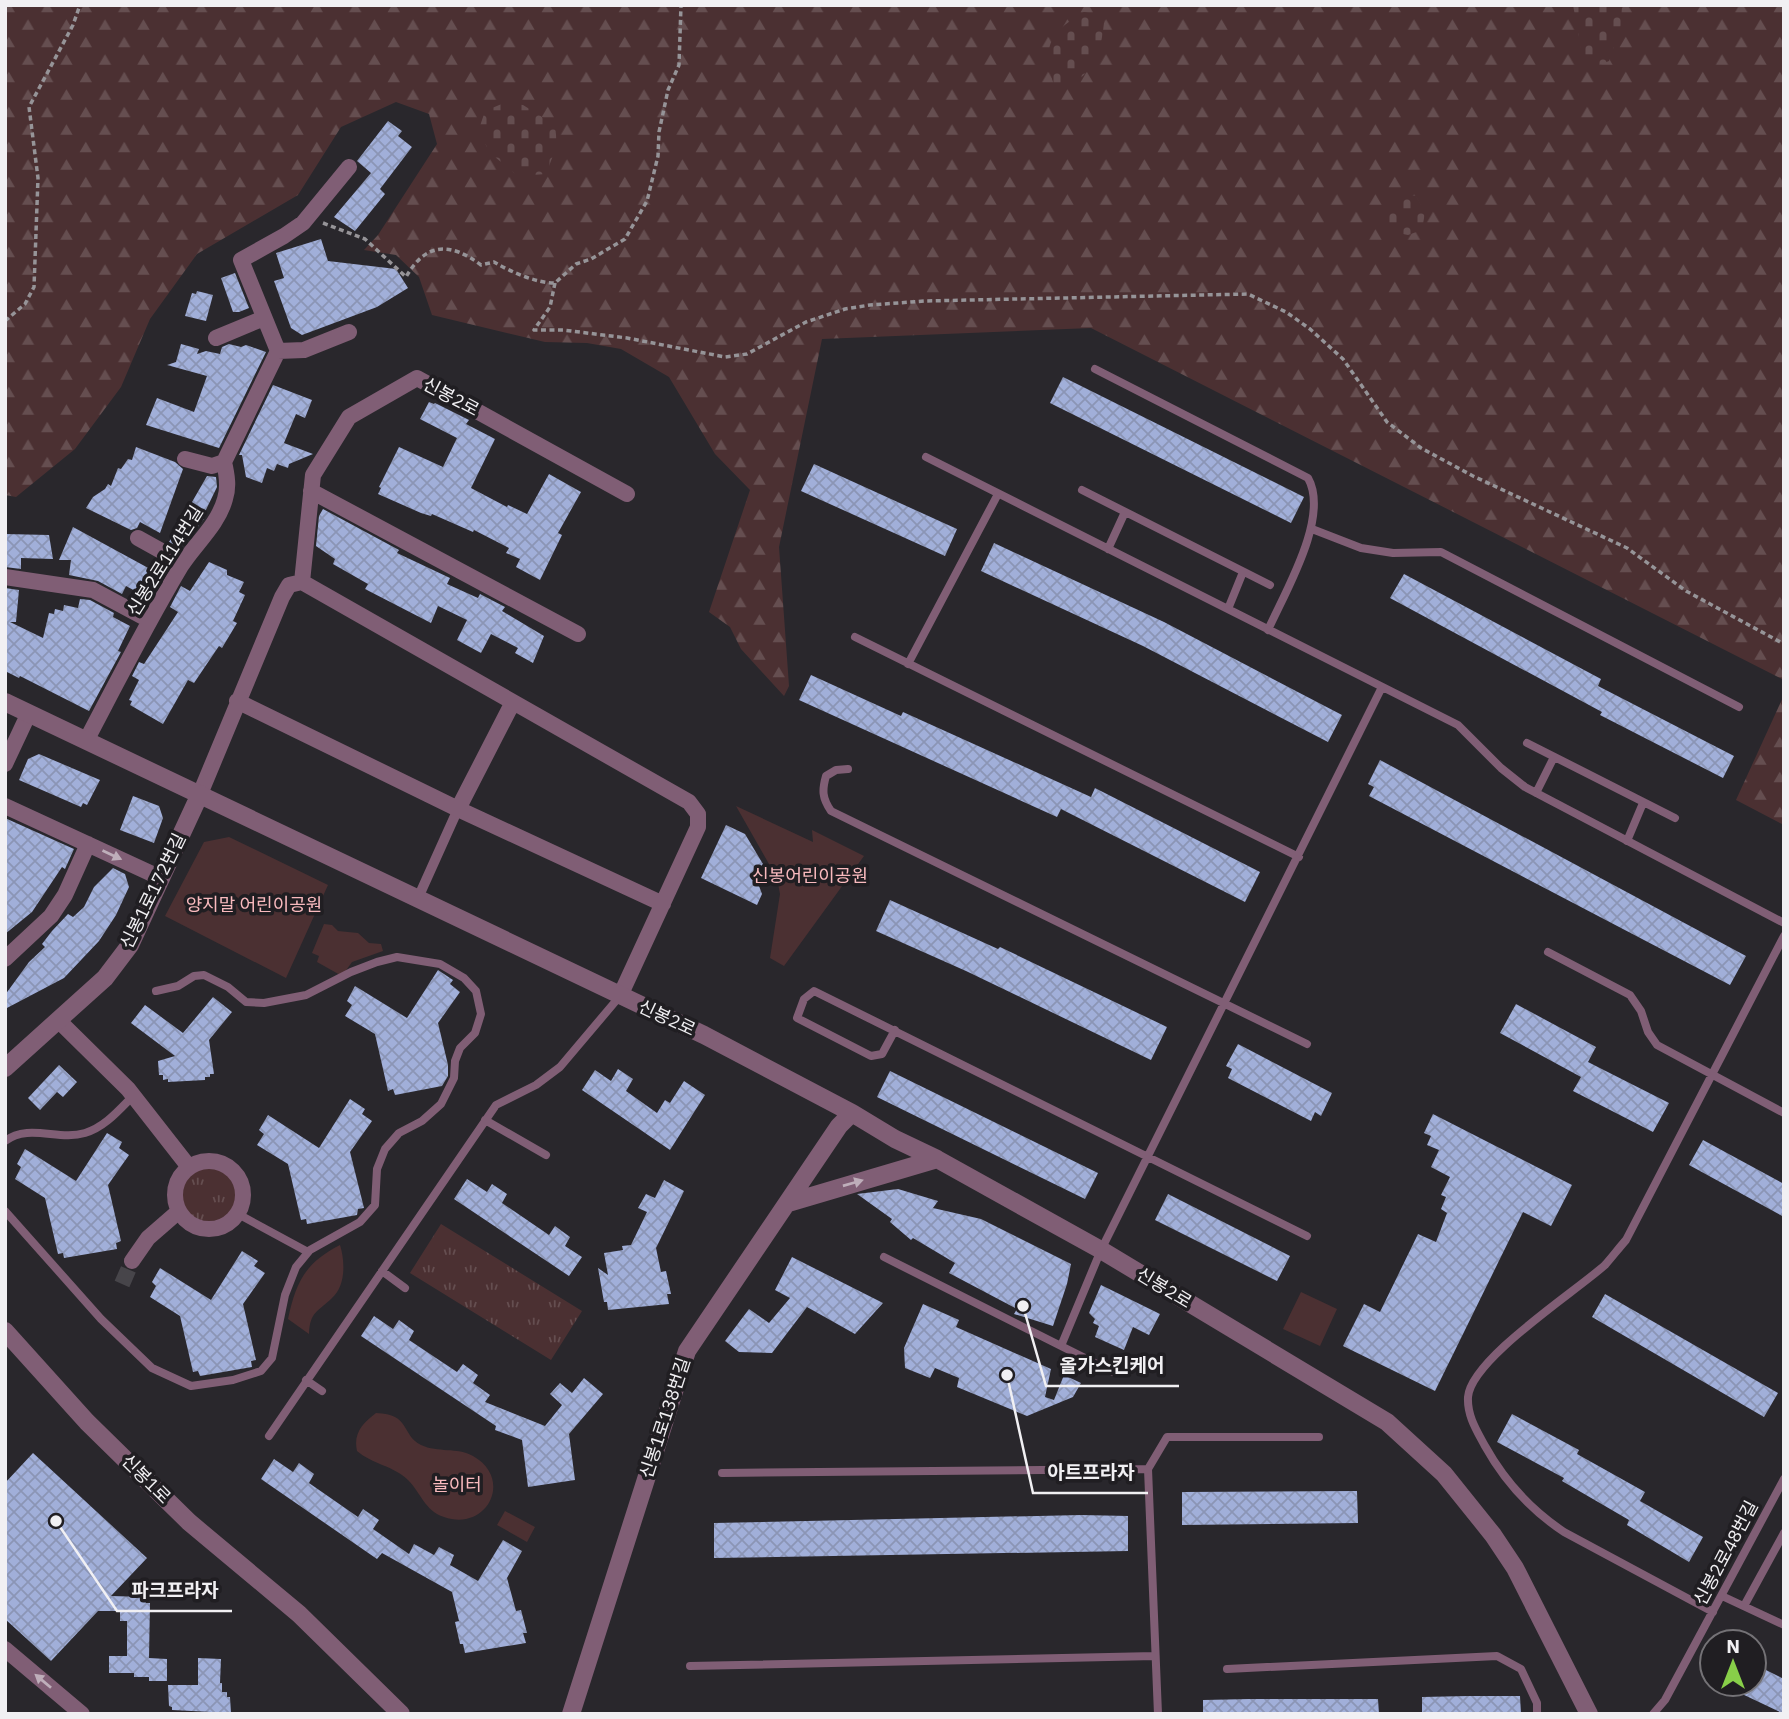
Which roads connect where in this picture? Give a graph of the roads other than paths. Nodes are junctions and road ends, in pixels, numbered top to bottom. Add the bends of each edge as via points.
1 (349, 167) dead end
2 (264, 318) junction
3 (349, 332) dead end
4 (216, 338) dead end
5 (278, 351) junction
6 (1095, 369) dead end
7 (926, 457) dead end
8 (185, 459) dead end
9 (224, 462) junction
10 (1082, 490) dead end
11 (310, 491) junction
12 (627, 494) dead end
13 (998, 494) junction
14 (1125, 512) junction
15 (1312, 529) junction
16 (138, 538) dead end
17 (1108, 549) junction
18 (183, 563) junction
19 (1243, 572) junction
20 (5, 577) edge
21 (302, 582) junction
22 (1270, 586) dead end
23 (1228, 609) junction
24 (149, 620) junction
25 (1268, 630) junction
26 (578, 634) dead end
27 (855, 637) dead end
28 (908, 664) junction
29 (1382, 687) junction
30 (237, 701) junction
31 (5, 702) edge
32 (513, 702) junction
33 (1739, 707) dead end
34 (28, 715) junction
35 (86, 741) junction
36 (1527, 743) dead end
37 (1554, 757) junction
38 (5, 764) edge
39 (848, 769) dead end
40 (1536, 793) junction
41 (200, 794) junction
42 (1643, 803) junction
43 (5, 806) edge
44 (458, 809) junction
45 (1675, 818) dead end
46 (1627, 841) junction
47 (88, 844) junction
48 (1299, 857) junction
49 (161, 878) junction
50 (418, 898) junction
51 (663, 904) junction
52 (1784, 923) edge
53 (1784, 936) edge
54 (1548, 952) dead end
55 (5, 959) edge
56 (156, 991) dead end
57 (620, 996) junction
58 (1226, 1003) junction
59 (59, 1021) junction
60 (895, 1030) junction
61 (1307, 1044) dead end
62 (5, 1068) edge
63 (1713, 1075) junction
64 (134, 1096) junction
65 (852, 1113) junction
66 (1784, 1113) edge
67 (485, 1120) junction
68 (5, 1141) edge
69 (546, 1155) dead end
70 (1148, 1158) junction
71 (937, 1160) junction
72 (189, 1167) junction
73 (788, 1203) junction
74 (5, 1211) edge
75 (179, 1211) junction
76 (238, 1214) junction
77 (1307, 1236) dead end
78 (1101, 1250) junction
79 (308, 1252) junction
80 (884, 1257) dead end
81 (132, 1261) tunnel mouth
82 (382, 1270) junction
83 (405, 1288) dead end
84 (5, 1331) edge
85 (1061, 1346) junction
86 (1113, 1373) dead end
87 (306, 1380) junction
88 (322, 1391) dead end
89 (269, 1436) dead end
90 (1319, 1437) dead end
91 (1148, 1469) junction
92 (722, 1474) dead end
93 (1784, 1479) edge
94 (1784, 1533) edge
95 (1722, 1595) junction
96 (1744, 1606) junction
97 (1713, 1612) junction
98 (1784, 1625) edge
99 (5, 1649) edge
100 (1155, 1656) junction
101 (690, 1666) dead end
102 (1227, 1669) dead end
103 (82, 1714) edge
104 (401, 1714) edge
105 (570, 1714) edge
106 (1158, 1714) edge
107 (1537, 1714) edge
108 (1589, 1714) edge
109 (1653, 1714) edge

1 - 2 street via 303,223 241,260
2 - 4 street
2 - 5 street
3 - 5 street via 304,350
5 - 9 street, 신봉2로114번길
6 - 15 lane via 1308,478 1315,490
7 - 13 lane
8 - 9 street via 212,466
9 - 18 street, 신봉2로114번길 via 228,480 225,500
10 - 14 lane
11 - 12 street, 신봉2로 via 313,475 349,417 417,378
11 - 21 street, 신봉2로
11 - 26 street
13 - 17 lane
13 - 28 lane
14 - 17 lane
14 - 19 lane
15 - 25 lane
15 - 33 lane via 1361,548 1441,552
16 - 18 street
17 - 23 lane
18 - 24 street, 신봉2로114번길
19 - 22 lane
19 - 23 lane
20 - 24 street via 93,590
21 - 30 street via 289,586 282,597
21 - 32 street, 신봉2로
23 - 25 lane
24 - 35 street, 신봉2로114번길
25 - 29 lane
27 - 28 lane
28 - 48 lane
29 - 40 lane via 1458,725 1501,768
29 - 48 lane
30 - 41 street
30 - 44 street
31 - 34 street, 신봉2로
32 - 44 street
32 - 51 street, 신봉2로 via 689,802 698,814 698,827
34 - 35 street, 신봉2로
34 - 38 street
35 - 41 street, 신봉2로
36 - 37 lane
37 - 40 lane
37 - 42 lane
39 - 58 lane via 826,775 823,800 831,811
40 - 46 lane
41 - 49 street, 신봉1로172번길
41 - 50 street, 신봉2로
42 - 45 lane
42 - 46 lane
43 - 47 street
44 - 50 street
44 - 51 street
46 - 52 lane
47 -> 49 street
47 - 55 street via 51,916
48 - 58 lane
49 - 59 street, 신봉1로172번길 via 130,945 105,978
50 - 57 street, 신봉2로
51 - 57 street, 신봉2로
53 - 63 lane
54 - 63 lane via 1630,996 1657,1045
56 - 79 lane via 205,975 246,1002 284,1000 306,995 376,961 397,957 440,964 476,991 481,1014 475,1033 460,1048 454,1078 441,1104 399,1133 385,1149 376,1169 375,1205 360,1222
57 - 65 street, 신봉2로
57 - 67 lane via 560,1067 496,1105
58 - 61 lane
58 - 70 lane
59 - 62 street, 신봉1로172번길
59 - 64 street
60 - 60 lane via 814,991 804,999 797,1018 871,1056 882,1054
60 - 70 lane
63 - 66 lane
63 - 97 lane via 1626,1240 1606,1264 1502,1349 1478,1373 1468,1395 1471,1420 1492,1458 1515,1491 1543,1518
64 - 68 lane via 102,1126 84,1133 32,1131
64 - 72 street
65 - 71 street, 신봉2로
65 - 73 street, 신봉1로138번길
67 - 69 lane
67 - 82 lane
70 - 77 lane
70 - 78 lane
73 -> 71 street
71 - 78 street, 신봉2로
72 - 75 street via 176,1185
72 - 76 street via 211,1160 233,1170 244,1191
73 - 105 street, 신봉1로138번길 via 687,1351
74 - 79 lane via 101,1319 152,1368 191,1386 261,1371 272,1358 296,1267
75 - 76 street via 189,1223 209,1229 220,1228
75 - 81 street via 148,1238
76 - 79 lane
78 - 85 lane
78 - 108 street, 신봉2로 via 1387,1422 1415,1446 1444,1474 1515,1568
80 - 85 lane
82 - 83 lane
82 - 87 lane
84 - 104 street, 신봉1로 via 189,1522 299,1614
85 - 86 lane
87 - 88 lane
87 - 89 lane
90 - 91 lane via 1167,1437
91 - 92 lane
91 - 100 lane
93 - 95 lane, 신봉2로48번길
94 - 96 lane
95 - 96 lane
95 - 97 lane, 신봉2로48번길
96 - 98 lane
97 - 109 lane, 신봉2로48번길
103 -> 99 street
100 - 101 lane
100 - 106 lane
102 - 107 lane via 1497,1656 1521,1669 1537,1703

